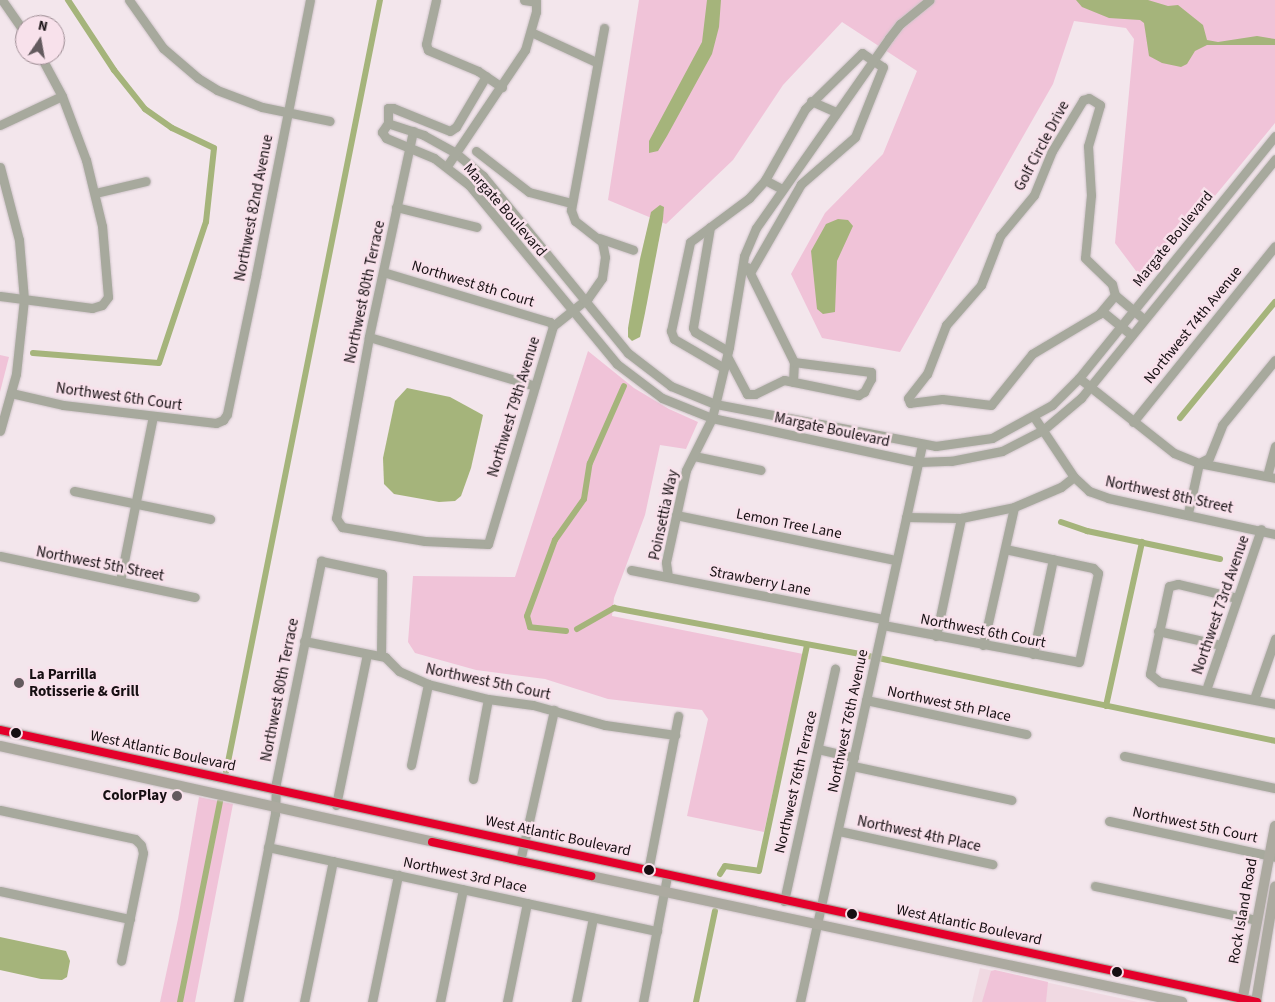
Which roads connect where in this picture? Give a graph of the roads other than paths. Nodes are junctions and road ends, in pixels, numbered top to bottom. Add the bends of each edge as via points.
1 (2, 0) edge
2 (310, 0) edge
3 (436, 0) edge
4 (524, 0) edge
5 (930, 0) edge
6 (131, 1) edge
7 (536, 1) edge
8 (15, 19) edge
9 (604, 28) dead end
10 (532, 32) junction
11 (874, 60) junction
12 (596, 62) junction
13 (45, 65) edge
14 (486, 76) junction
15 (502, 87) junction
16 (62, 96) junction
17 (811, 101) junction
18 (836, 112) junction
19 (286, 113) junction
20 (330, 121) dead end
21 (388, 123) junction
22 (0, 126) edge
23 (413, 131) junction
24 (1275, 136) edge
25 (408, 146) junction
26 (476, 151) dead end
27 (456, 153) junction
28 (1275, 159) edge
29 (0, 166) edge
30 (446, 166) junction
31 (765, 180) junction
32 (146, 181) dead end
33 (782, 189) junction
34 (95, 193) junction
35 (572, 203) junction
36 (396, 207) junction
37 (710, 227) junction
38 (477, 228) dead end
39 (599, 238) junction
40 (1275, 246) edge
41 (633, 250) dead end
42 (743, 264) junction
43 (751, 271) junction
44 (383, 272) junction
45 (1115, 295) junction
46 (0, 296) edge
47 (24, 299) junction
48 (584, 301) junction
49 (571, 309) junction
50 (1132, 310) junction
51 (1102, 311) junction
52 (1144, 320) junction
53 (552, 324) junction
54 (1120, 325) junction
55 (1132, 335) junction
56 (369, 337) junction
57 (727, 354) junction
58 (1275, 360) edge
59 (794, 362) junction
60 (724, 368) junction
61 (1079, 378) junction
62 (792, 382) junction
63 (534, 386) junction
64 (1091, 388) junction
65 (12, 393) junction
66 (715, 404) junction
67 (153, 416) junction
68 (1034, 417) junction
69 (712, 418) junction
70 (223, 420) joint
71 (1133, 422) junction
72 (1043, 430) junction
73 (0, 431) edge
74 (922, 445) junction
75 (1275, 446) edge
76 (694, 456) junction
77 (918, 462) junction
78 (1198, 463) junction
79 (761, 470) dead end
80 (1074, 477) junction
81 (1271, 477) edge
82 (74, 491) dead end
83 (135, 503) junction
84 (1014, 507) junction
85 (1188, 513) junction
86 (676, 515) junction
87 (906, 517) junction
88 (961, 518) junction
89 (210, 519) dead end
90 (1262, 529) junction
91 (1275, 534) edge
92 (488, 544) joint
93 (1005, 549) junction
94 (0, 556) edge
95 (1053, 559) junction
96 (896, 560) junction
97 (631, 570) dead end
98 (668, 577) junction
99 (120, 581) junction
100 (195, 597) dead end
101 (1237, 598) junction
102 (883, 622) junction
103 (1158, 631) junction
104 (936, 636) junction
105 (1275, 639) edge
106 (304, 641) junction
107 (983, 645) junction
108 (1221, 645) junction
109 (367, 654) junction
110 (1033, 654) junction
111 (381, 656) junction
112 (835, 669) dead end
113 (428, 684) junction
114 (1206, 690) junction
115 (488, 699) junction
116 (1254, 699) junction
117 (866, 700) junction
118 (1275, 704) edge
119 (554, 710) junction
120 (678, 716) dead end
121 (0, 730) edge
122 (1026, 734) dead end
123 (675, 735) junction
124 (0, 746) edge
125 (818, 749) junction
126 (1124, 756) dead end
127 (854, 762) junction
128 (411, 765) dead end
129 (473, 779) dead end
130 (1275, 788) edge
131 (275, 791) junction
132 (1011, 800) dead end
133 (336, 805) junction
134 (275, 806) junction
135 (0, 810) edge
136 (1109, 821) dead end
137 (1275, 826) edge
138 (839, 831) junction
139 (524, 844) junction
140 (268, 847) junction
141 (1271, 856) edge
142 (333, 861) junction
143 (520, 861) junction
144 (992, 864) dead end
145 (648, 871) junction
146 (398, 875) junction
147 (667, 876) junction
148 (1095, 886) dead end
149 (1275, 887) edge
150 (462, 889) junction
151 (0, 891) edge
152 (664, 891) junction
153 (784, 901) junction
154 (527, 903) junction
155 (821, 910) junction
156 (593, 918) junction
157 (130, 919) junction
158 (1256, 920) junction
159 (817, 925) junction
160 (657, 931) junction
161 (121, 961) dead end
162 (1243, 1000) edge
163 (238, 1002) edge
164 (304, 1002) edge
165 (372, 1002) edge
166 (440, 1002) edge
167 (507, 1002) edge
168 (576, 1002) edge
169 (643, 1002) edge
170 (800, 1002) edge
171 (1182, 1002) edge
172 (1256, 1002) edge

1 - 8 street
2 - 19 street, Northwest 82nd Avenue
3 - 14 street via 426,44 428,50
4 - 7 street
5 - 11 street, Poinsettia Way via 900,24
6 - 19 street via 163,48 198,78 242,100
7 - 10 street
9 - 12 street
10 - 12 street
10 - 15 street
11 - 17 street via 862,53
11 - 18 street, Poinsettia Way
11 - 43 street via 883,67 855,137 801,184
12 - 35 street
13 - 16 street
14 - 15 street
14 - 21 street via 456,128 450,131 393,108 388,108
15 - 27 street
16 - 22 street
16 - 34 street
17 - 18 street
17 - 31 street
18 - 33 street, Poinsettia Way
19 - 20 street
19 - 70 street, Northwest 82nd Avenue via 256,275 227,414
21 - 23 street, Margate Boulevard
21 - 25 street, Margate Boulevard via 382,128 383,137
23 - 25 street, Northwest 80th Terrace
23 - 27 street, Margate Boulevard
24 - 50 street, Margate Boulevard
25 - 30 street, Margate Boulevard
25 - 36 street, Northwest 80th Terrace
26 - 35 street, Margate Boulevard via 529,192
27 - 30 street
27 - 48 street, Margate Boulevard via 483,176
28 - 52 street, Margate Boulevard
29 - 47 street via 19,240
30 - 49 street, Margate Boulevard via 469,185
31 - 33 street
31 - 37 street via 749,198
32 - 34 street
33 - 42 street, Poinsettia Way via 756,228
34 - 47 street via 107,268 108,297 102,305 92,308
35 - 39 street via 573,218
36 - 38 street
36 - 44 street, Northwest 80th Terrace
37 - 57 street via 693,328
37 - 60 street via 690,242 671,331 674,339
39 - 41 street
39 - 48 street via 605,258 602,278 598,288
40 - 71 street, Northwest 74th Avenue
42 - 43 street
42 - 57 street, Poinsettia Way
43 - 59 street
44 - 53 street, Northwest 8th Court
44 - 56 street, Northwest 80th Terrace
45 - 50 street, Golf Circle Drive
45 - 51 street, Golf Circle Drive
45 - 51 street, Golf Circle Drive via 1112,284 1085,258 1091,195 1088,146 1100,104 1089,98 1083,100 1052,151 1034,195 1000,236 981,285 946,325 927,374 908,401 914,404 942,399 991,405 1032,354
46 - 47 street
47 - 65 street
48 - 49 street, Northwest 79th Avenue
48 - 66 street, Margate Boulevard via 628,353 652,374 670,386
49 - 53 street, Northwest 79th Avenue
49 - 69 street, Margate Boulevard via 617,364 642,385 684,409
50 - 52 street, Golf Circle Drive
50 - 54 street, Margate Boulevard
51 - 54 street
52 - 55 street, Margate Boulevard
53 - 63 street, Northwest 79th Avenue
54 - 55 street
54 - 61 street, Margate Boulevard
55 - 64 street, Margate Boulevard
56 - 63 street
56 - 92 street, Northwest 80th Terrace via 336,518 342,527 425,541
57 - 60 street, Poinsettia Way
57 - 62 street via 747,394 756,394 784,380
58 - 78 street via 1222,425 1209,458
59 - 62 street
59 - 62 street via 871,372 871,379 864,392 858,395
60 - 66 street, Poinsettia Way
61 - 64 street
61 - 68 street, Margate Boulevard via 1052,405
63 - 92 street, Northwest 79th Avenue
64 - 71 street
64 - 72 street, Margate Boulevard
65 - 67 street, Northwest 6th Court via 63,405
65 - 73 street
66 - 69 street, Poinsettia Way
66 - 74 street, Margate Boulevard
67 - 70 street, Northwest 6th Court via 216,423
67 - 83 street
68 - 72 street, Northwest 8th Street
68 - 74 street, Margate Boulevard via 992,438 954,445
69 - 76 street, Poinsettia Way
69 - 77 street, Margate Boulevard
71 - 78 street via 1174,453
72 - 77 street, Margate Boulevard via 1002,451 951,461
72 - 80 street, Northwest 8th Street
74 - 77 street, Northwest 76th Avenue
75 - 81 street
76 - 79 street
76 - 86 street, Poinsettia Way via 686,470
77 - 87 street, Northwest 76th Avenue
78 - 81 street
78 - 85 street
80 - 84 street via 1061,487
80 - 85 street, Northwest 8th Street via 1089,491 1108,498
82 - 83 street
83 - 89 street
83 - 99 street
84 - 88 street
84 - 93 street
85 - 90 street, Northwest 8th Street
86 - 96 street, Lemon Tree Lane
86 - 98 street, Poinsettia Way via 666,562
87 - 88 street
87 - 96 street, Northwest 76th Avenue
88 - 104 street
90 - 91 street, Northwest 8th Street
90 - 101 street, Northwest 73rd Avenue
93 - 95 street
93 - 107 street
94 - 99 street, Northwest 5th Street
95 - 110 street
95 - 110 street, Northwest 6th Court via 1093,568 1098,573 1079,662
96 - 102 street, Northwest 76th Avenue
97 - 98 street, Strawberry Lane
98 - 102 street, Strawberry Lane
99 - 100 street, Northwest 5th Street
101 - 103 street via 1178,584 1169,586
101 - 108 street, Northwest 73rd Avenue
102 - 104 street, Northwest 6th Court
102 - 117 street, Northwest 76th Avenue
103 - 108 street
103 - 114 street via 1152,678
104 - 107 street, Northwest 6th Court
105 - 116 street
106 - 109 street, Northwest 5th Court
106 - 111 street, Northwest 80th Terrace via 320,561 382,574
106 - 131 street, Northwest 80th Terrace
107 - 110 street, Northwest 6th Court
108 - 114 street, Northwest 73rd Avenue
109 - 111 street, Northwest 5th Court
109 - 133 street
111 - 113 street, Northwest 5th Court via 411,679
112 - 125 street, Northwest 76th Terrace
113 - 115 street, Northwest 5th Court
113 - 128 street
114 - 116 street
115 - 119 street, Northwest 5th Court
115 - 129 street
116 - 118 street
117 - 122 street, Northwest 5th Place
117 - 127 street, Northwest 76th Avenue
119 - 123 street, Northwest 5th Court via 605,725
119 - 139 street
120 - 123 street
121 - 131 main road, West Atlantic Boulevard
123 - 145 street
124 - 134 main road, West Atlantic Boulevard
125 - 127 street
125 - 153 street, Northwest 76th Terrace
126 - 130 street
127 - 132 street
127 - 138 street, Northwest 76th Avenue
131 - 133 main road, West Atlantic Boulevard
131 - 134 street, Northwest 80th Terrace
133 - 139 main road, West Atlantic Boulevard
134 - 140 street, Northwest 80th Terrace
134 - 143 main road, West Atlantic Boulevard
135 - 157 street via 135,839 141,845 142,854
136 - 141 street, Northwest 5th Court
137 - 141 main road, Rock Island Road
138 - 144 street, Northwest 4th Place
138 - 155 street, Northwest 76th Avenue
139 - 143 street
139 - 145 main road, West Atlantic Boulevard
140 - 142 street, Northwest 3rd Place
140 - 163 street, Northwest 80th Terrace
141 - 158 main road, Rock Island Road
142 - 146 street, Northwest 3rd Place
142 - 164 street
143 - 152 main road, West Atlantic Boulevard
145 - 147 main road, West Atlantic Boulevard
146 - 150 street, Northwest 3rd Place
146 - 165 street
147 - 152 street
147 - 153 main road, West Atlantic Boulevard
148 - 158 street
149 - 172 main road, Rock Island Road
150 - 154 street, Northwest 3rd Place
150 - 166 street
151 - 157 street
152 - 159 main road, West Atlantic Boulevard
152 - 160 street
153 - 155 main road, West Atlantic Boulevard
154 - 156 street, Northwest 3rd Place
154 - 167 street
155 - 159 street, Northwest 76th Avenue
155 - 162 main road, West Atlantic Boulevard
156 - 160 street, Northwest 3rd Place
156 - 168 street
157 - 161 street
158 - 162 main road, Rock Island Road
159 - 170 street, Northwest 76th Avenue
159 - 171 main road, West Atlantic Boulevard
160 - 169 street
162 - 172 main road, West Atlantic Boulevard

